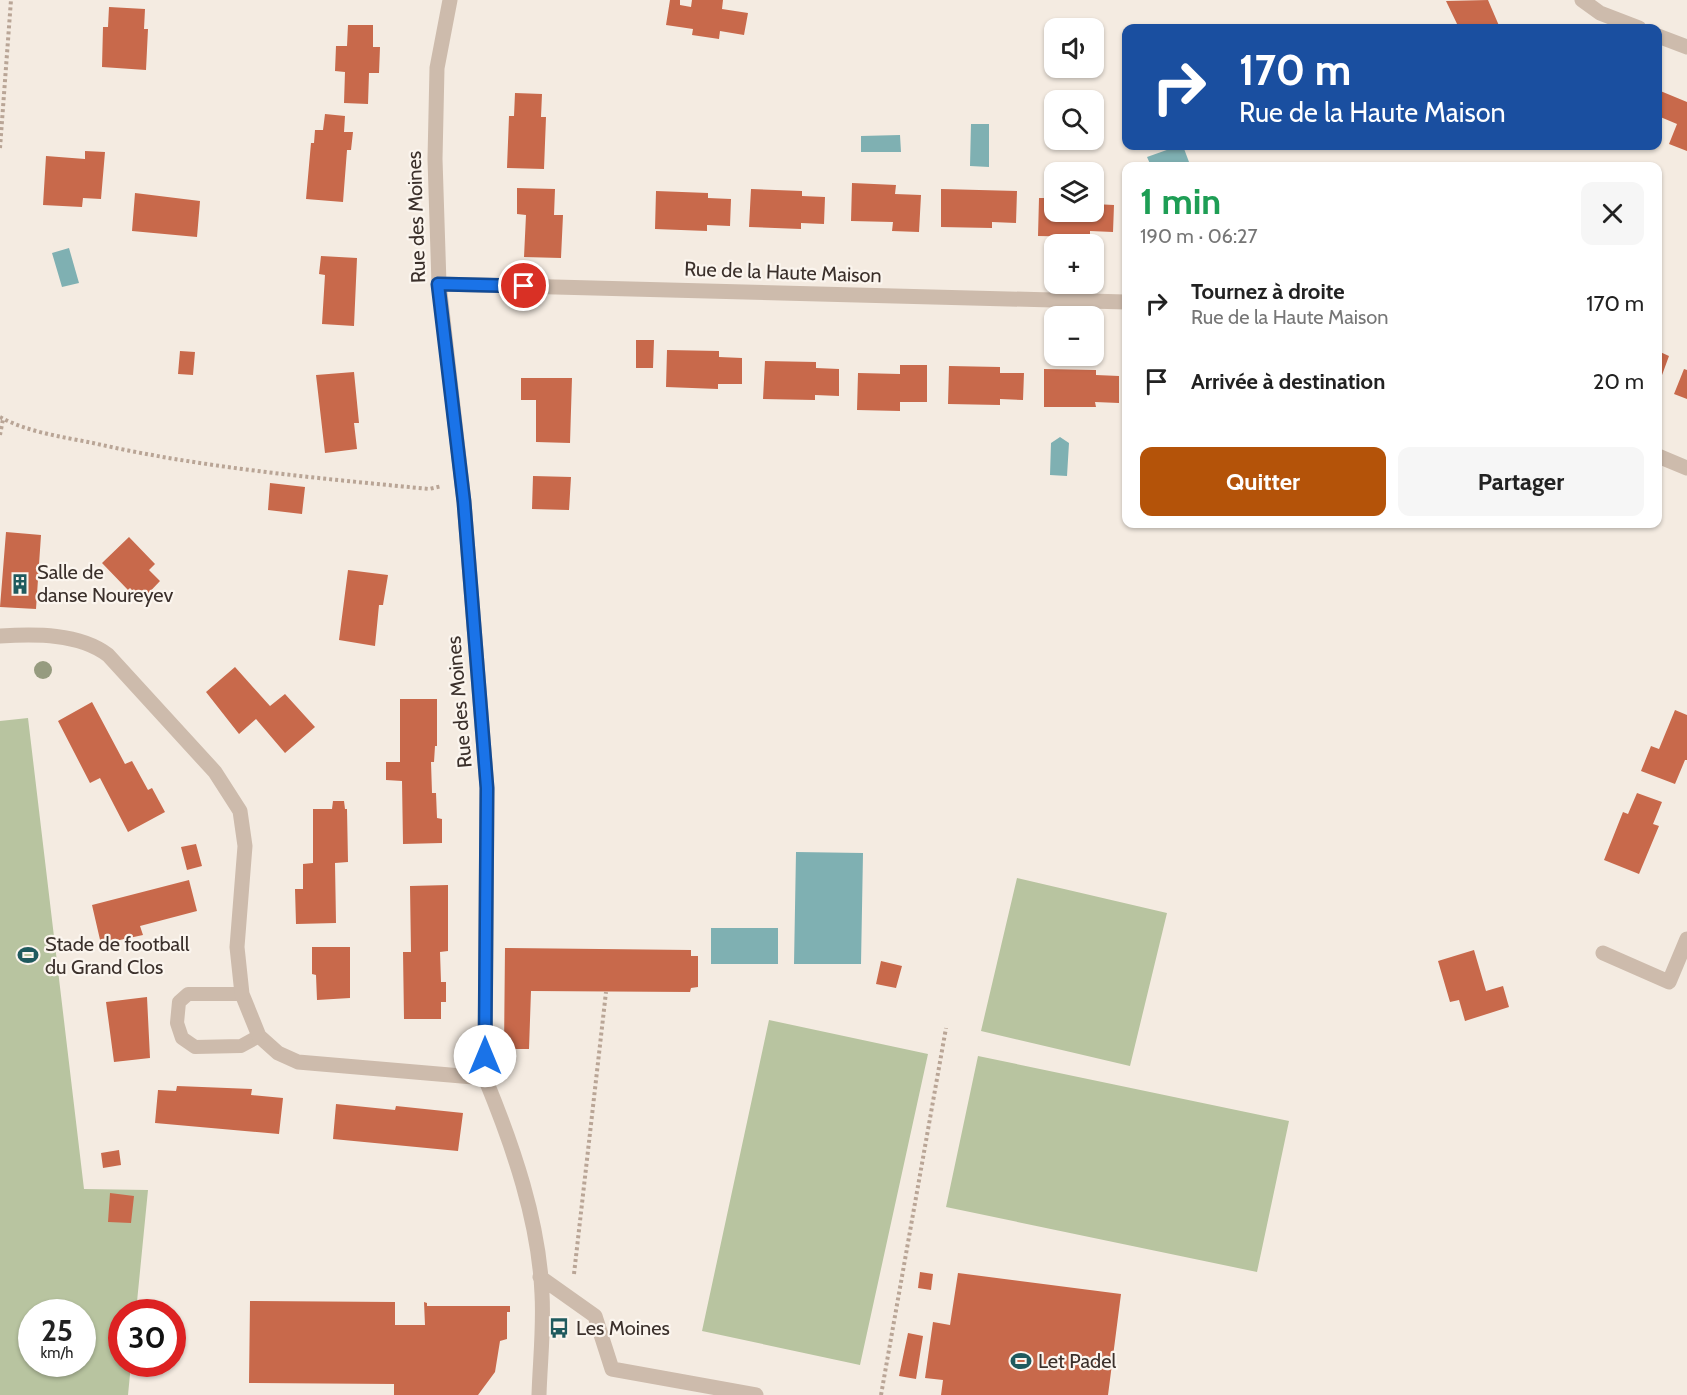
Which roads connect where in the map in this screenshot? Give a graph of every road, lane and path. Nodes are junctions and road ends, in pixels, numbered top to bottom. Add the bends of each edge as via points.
1 (11, 0) edge
2 (450, 0) edge
3 (1582, 0) edge
4 (1629, 24) edge
5 (1662, 38) edge
6 (1687, 47) edge
7 (0, 148) edge
8 (438, 284) junction
9 (1122, 303) edge
10 (2, 418) edge
11 (0, 435) edge
12 (1662, 458) edge
13 (1687, 468) edge
14 (460, 484) junction
15 (0, 636) edge
16 (1687, 939) edge
17 (1603, 953) dead end
18 (606, 992) dead end
19 (242, 994) junction
20 (946, 1028) dead end
21 (259, 1036) junction
22 (485, 1078) junction
23 (540, 1277) junction
24 (571, 1299) junction
25 (539, 1395) edge
26 (756, 1395) edge
27 (881, 1395) edge

1 - 7 path
2 - 8 street, Rue des Moines via 437,68
3 - 4 street via 1600,13
5 - 6 street
8 - 9 street, Rue de la Haute Maison
8 - 14 street, Rue des Moines
10 - 11 path
10 - 14 path via 151,457 429,489
12 - 13 street
14 - 22 street, Rue des Moines via 487,788
15 - 19 street via 27,635 95,645 215,772 240,811 245,846 237,947
16 - 17 street via 1669,982
18 - 24 path
19 - 21 street
19 - 21 lane via 188,994 179,1002 177,1023 182,1038 195,1047 241,1046
20 - 27 path
21 - 22 street via 278,1053 298,1062
22 - 23 street, Rue des Moines via 531,1213
23 - 24 street
23 - 25 street, Rue des Moines
24 - 26 street via 595,1316 612,1369

